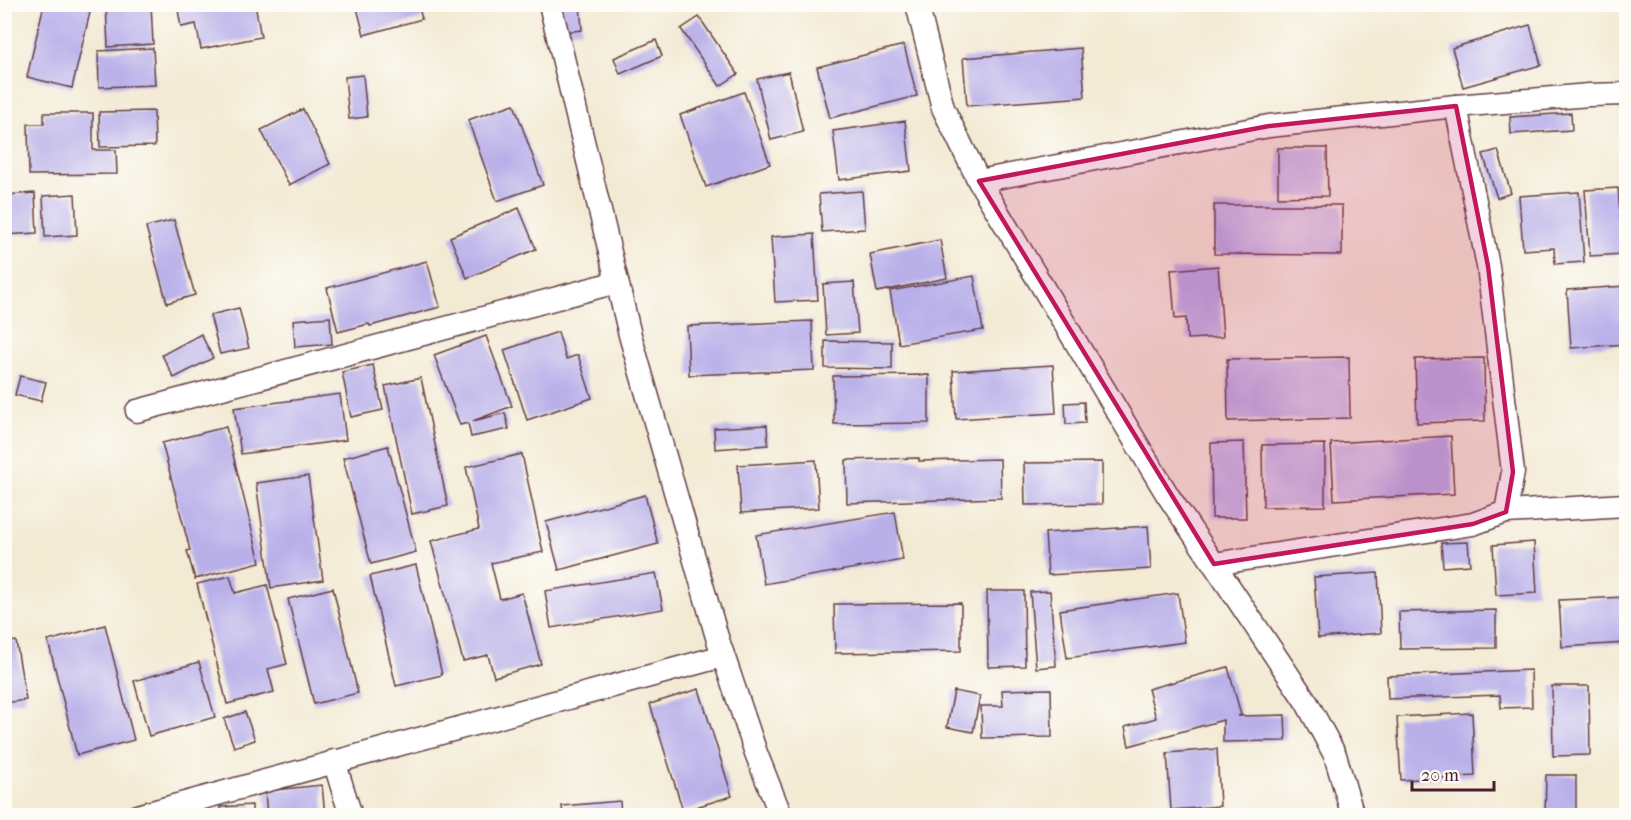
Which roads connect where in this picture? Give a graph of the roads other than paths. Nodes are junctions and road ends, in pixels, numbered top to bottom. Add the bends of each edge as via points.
1 (550, 4) edge
2 (917, 4) edge
3 (1626, 94) edge
4 (1456, 106) junction
5 (979, 181) junction
6 (617, 282) junction
7 (137, 411) dead end
8 (1626, 505) edge
9 (1506, 512) junction
10 (1214, 564) junction
11 (723, 656) junction
12 (334, 761) junction
13 (136, 816) edge
14 (351, 816) edge
15 (780, 816) edge
16 (1353, 816) edge

1 - 6 street
2 - 5 street via 943,108
3 - 4 street
4 - 5 street via 1269,126
4 - 9 street via 1488,266 1513,472
5 - 10 street via 1167,494
6 - 7 street
6 - 11 street
8 - 9 street
9 - 10 street via 1473,524
10 - 16 street via 1307,703 1335,755
11 - 12 street
11 - 15 street
12 - 13 street
12 - 14 street

